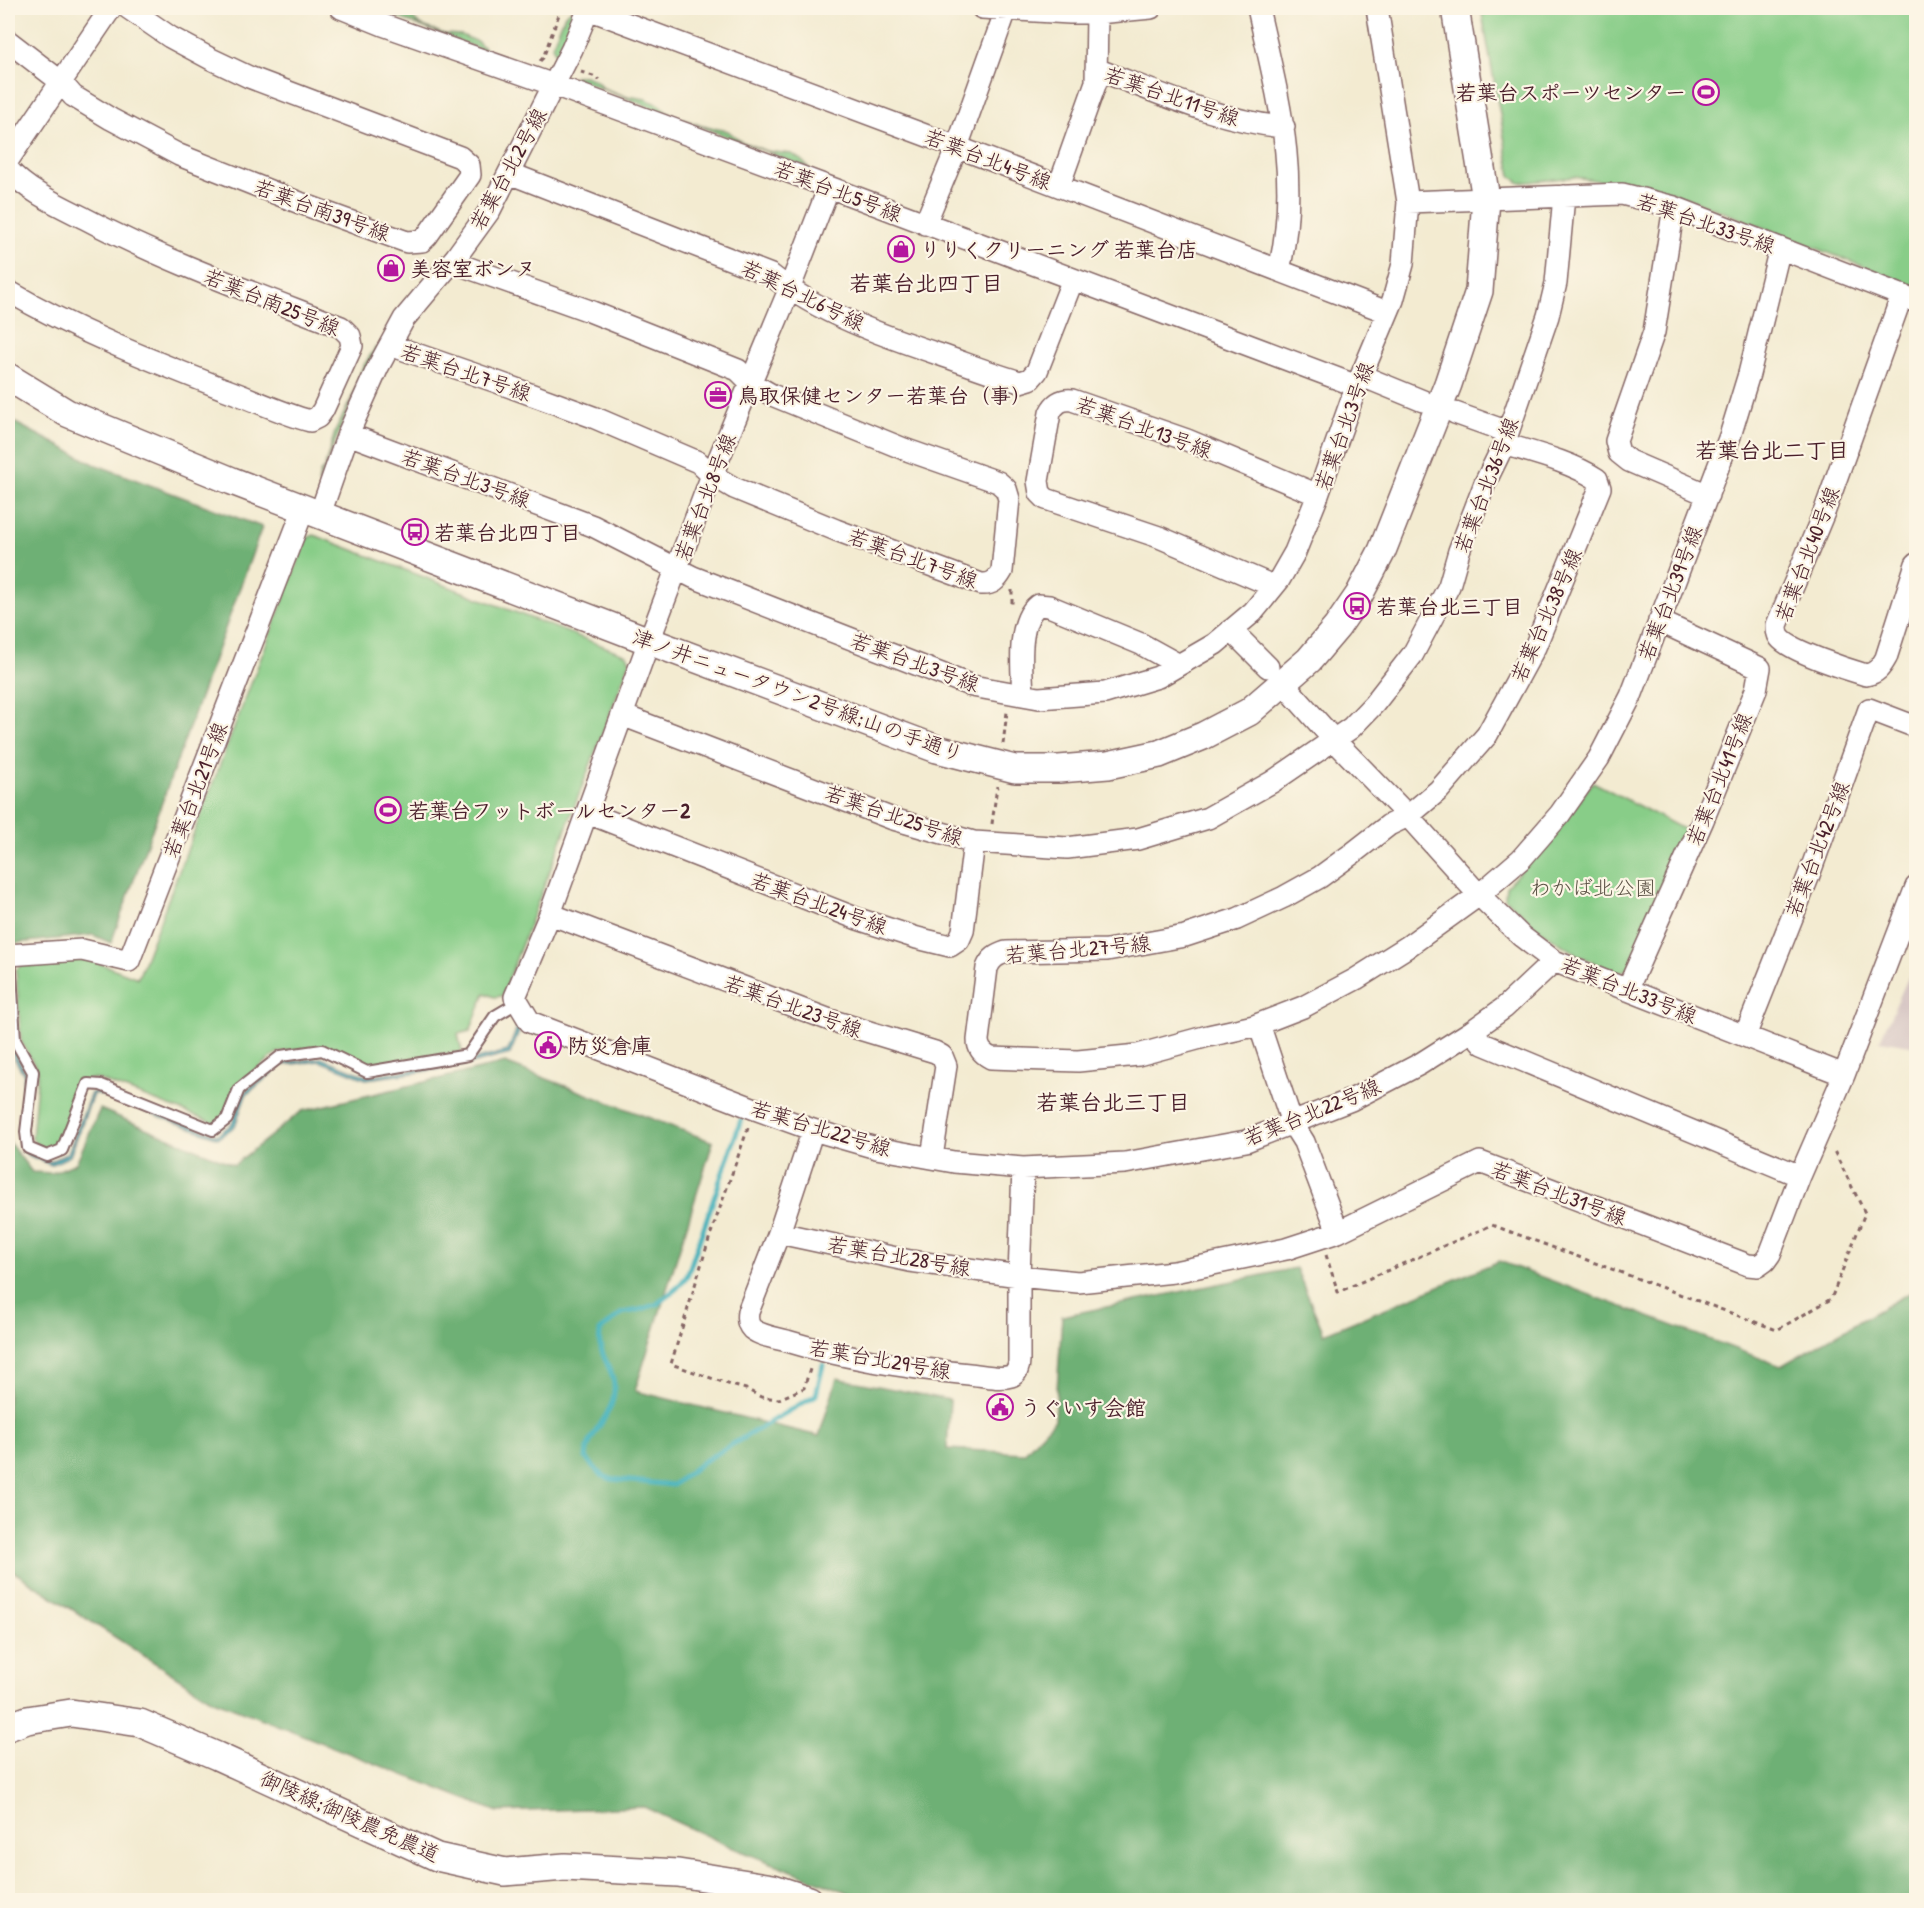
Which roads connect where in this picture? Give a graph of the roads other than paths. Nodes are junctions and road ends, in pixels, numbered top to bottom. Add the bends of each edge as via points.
1 (111, 8) edge
2 (128, 8) edge
3 (341, 8) edge
4 (588, 8) edge
5 (982, 8) edge
6 (1151, 8) edge
7 (1258, 8) edge
8 (1377, 8) edge
9 (1455, 8) edge
10 (1006, 10) junction
11 (1070, 10) edge
12 (1097, 13) junction
13 (8, 41) edge
14 (1096, 69) junction
15 (60, 81) junction
16 (554, 85) junction
17 (1284, 128) junction
18 (957, 147) junction
19 (8, 160) edge
20 (8, 169) edge
21 (509, 173) junction
22 (829, 186) junction
23 (1059, 186) junction
24 (1564, 196) junction
25 (1486, 200) junction
26 (1408, 202) junction
27 (1674, 207) junction
28 (925, 224) junction
29 (1780, 248) junction
30 (452, 262) junction
31 (1279, 270) junction
32 (1073, 279) junction
33 (789, 290) junction
34 (8, 291) edge
35 (1909, 298) edge
36 (1387, 312) junction
37 (390, 345) junction
38 (8, 377) edge
39 (1359, 381) junction
40 (751, 383) junction
41 (1423, 401) dead end
42 (1455, 413) dead end
43 (348, 434) junction
44 (1506, 438) junction
45 (712, 475) junction
46 (1318, 495) junction
47 (1708, 495) junction
48 (312, 511) junction
49 (1917, 564) edge
50 (677, 567) junction
51 (1273, 586) junction
52 (1659, 621) junction
53 (1231, 630) junction
54 (649, 641) junction
55 (1179, 665) junction
56 (1275, 675) junction
57 (1016, 694) junction
58 (622, 715) junction
59 (1917, 727) edge
60 (1334, 740) junction
61 (588, 813) junction
62 (1408, 816) junction
63 (981, 843) junction
64 (1917, 887) edge
65 (1479, 895) junction
66 (550, 914) junction
67 (9, 955) edge
68 (1554, 961) junction
69 (1627, 990) junction
70 (517, 1003) junction
71 (1259, 1024) junction
72 (1472, 1031) junction
73 (1745, 1036) junction
74 (1844, 1075) junction
75 (1292, 1123) junction
76 (813, 1130) junction
77 (932, 1157) junction
78 (1023, 1168) junction
79 (1800, 1176) junction
80 (779, 1233) junction
81 (1329, 1235) junction
82 (1019, 1276) junction
83 (8, 1727) edge
84 (808, 1900) edge

1 - 15 street
2 - 15 street, 若葉台南39号線 via 170,37 249,77 460,157 469,165 470,175 427,236 422,241 407,242 179,155 73,96
3 - 16 street, 若葉台北5号線
4 - 16 street, 若葉台北2号線
4 - 18 street, 若葉台北4号線
5 - 10 street
6 - 12 street
7 - 17 street
8 - 26 street, 若葉台北3号線
9 - 25 street, 津ノ井ニュータウン2号線;山の手通り
10 - 11 street
10 - 18 street
11 - 12 street
12 - 14 street
13 - 15 street, 若葉台南39号線
14 - 17 street, 若葉台北11号線 via 1213,114
14 - 23 street via 1096,82
15 - 19 street
16 - 21 street, 若葉台北2号線
16 - 22 street, 若葉台北5号線
17 - 31 street via 1289,195
18 - 23 street, 若葉台北4号線
18 - 28 street
20 - 34 street, 若葉台南25号線 via 15,178 68,210 151,252 341,327 350,336 352,346 323,410 310,421 158,364
21 - 30 street, 若葉台北2号線 via 490,210
21 - 33 street, 若葉台北6号線 via 771,275
22 - 28 street, 若葉台北5号線
22 - 33 street, 若葉台北8号線
23 - 31 street, 若葉台北4号線
24 - 25 street, 若葉台北33号線
24 - 27 street, 若葉台北33号線 via 1622,194
24 - 44 street, 若葉台北36号線 via 1556,284
25 - 26 street, 若葉台北33号線
25 - 56 street, 津ノ井ニュータウン2号線;山の手通り via 1479,291 1448,384 1382,551 1359,595 1309,660
26 - 36 street, 若葉台北3号線 via 1403,264
27 - 29 street, 若葉台北33号線
27 - 47 street via 1654,332 1616,441 1619,453 1629,461
28 - 32 street, 若葉台北5号線
29 - 35 street, 若葉台北33号線
29 - 47 street, 若葉台北39号線 via 1749,374
30 - 37 street, 若葉台北2号線 via 404,319
30 - 40 street, 若葉台北7号線 via 738,370
31 - 36 street, 若葉台北4号線
32 - 33 street, 若葉台北6号線 via 1037,371 1020,382 897,340
32 - 39 street, 若葉台北5号線
33 - 40 street, 若葉台北8号線
35 - 49 street, 若葉台北40号線 via 1777,625 1781,639 1858,673 1875,673 1886,658
36 - 39 street, 若葉台北3号線
37 - 43 street, 若葉台北2号線
37 - 45 street, 若葉台北7号線 via 592,417 698,462
38 - 48 street, 津ノ井ニュータウン2号線;山の手通り via 67,413
39 - 41 street, 若葉台北5号線
39 - 46 street, 若葉台北3号線
40 - 45 street, 若葉台北8号線
40 - 45 street, 若葉台北7号線 via 903,449 1003,485 1009,499 1002,571 991,583 981,584 836,530
42 - 44 street
43 - 48 street, 若葉台北2号線
43 - 50 street, 若葉台北3号線 via 593,526
44 - 60 street, 若葉台北36号線 via 1459,551 1449,586 1413,654 1374,704
44 - 62 street, 若葉台北38号線 via 1591,474 1600,488 1535,648 1487,735 1439,790
45 - 50 street, 若葉台北8号線
46 - 51 street, 若葉台北3号線 via 1295,552
46 - 51 street, 若葉台北13号線 via 1187,440 1072,400 1059,401 1050,413 1038,481 1046,499 1159,537
47 - 52 street, 若葉台北39号線
48 - 54 street, 津ノ井ニュータウン2号線;山の手通り
48 - 67 street, 若葉台北21号線 via 129,961 82,950
50 - 54 street, 若葉台北8号線
50 - 57 street, 若葉台北3号線 via 693,577 972,686
51 - 53 street, 若葉台北3号線 via 1253,612
52 - 65 street, 若葉台北39号線 via 1631,696 1599,758 1560,814 1521,859
52 - 69 street, 若葉台北41号線 via 1760,668 1756,690 1708,810
53 - 55 street, 若葉台北3号線
53 - 56 street, 若葉台北33号線
54 - 56 street, 津ノ井ニュータウン2号線;山の手通り via 937,749 1015,769 1108,765 1159,754 1249,712
54 - 58 street
55 - 57 street, 若葉台北3号線 via 1158,677 1105,693 1038,698
55 - 57 street via 1141,644 1038,605 1026,622
56 - 60 street, 若葉台北33号線
58 - 61 street
58 - 63 street, 若葉台北25号線 via 893,819
59 - 73 street, 若葉台北42号線 via 1869,709
60 - 62 street, 若葉台北33号線
60 - 63 street, 若葉台北25号線 via 1272,782 1208,818 1138,839 1067,848
61 - 63 street, 若葉台北24号線 via 858,919 950,946 963,931
61 - 66 street
62 - 65 street, 若葉台北33号線
62 - 71 street, 若葉台北27号線 via 1389,825 1320,876 1237,919 1185,936 1107,950 998,954 987,968 978,1040 981,1050 991,1058 1078,1061 1138,1055
64 - 74 street
65 - 68 street, 若葉台北33号線 via 1521,936
65 - 71 street, 若葉台北27号線 via 1356,979 1303,1007
66 - 70 street via 515,997
66 - 77 street, 若葉台北23号線 via 830,1020 942,1056 946,1066
67 - 70 lane via 15,1040 33,1072 26,1132 28,1148 47,1156 62,1150 88,1084 101,1085 213,1130 227,1119 239,1089 281,1056 322,1050 367,1072 468,1055 495,1016
68 - 69 street, 若葉台北33号線
68 - 72 street, 若葉台北22号線 via 1504,1008
69 - 73 street, 若葉台北33号線
70 - 76 street, 若葉台北22号線 via 530,1022
71 - 75 street
72 - 75 street, 若葉台北22号線 via 1382,1086
72 - 79 street via 1483,1044
73 - 74 street, 若葉台北33号線
74 - 79 street, 若葉台北31号線
75 - 78 street, 若葉台北22号線 via 1246,1141 1125,1163
75 - 81 street via 1304,1142
76 - 77 street, 若葉台北22号線 via 876,1148
76 - 80 street, 若葉台北29号線
77 - 78 street, 若葉台北22号線
78 - 82 street, 若葉台北29号線
79 - 81 street, 若葉台北31号線 via 1770,1254 1758,1266 1479,1162
80 - 82 street, 若葉台北28号線 via 910,1260
80 - 82 street, 若葉台北29号線 via 748,1312 748,1323 753,1329 817,1350 922,1370 1011,1376 1019,1361
81 - 82 street, 若葉台北31号線 via 1286,1249 1174,1272 1078,1282
83 - 84 street, 御陵線;御陵農免農道 via 71,1713 140,1723 437,1857 504,1872 565,1867 678,1873 773,1888

